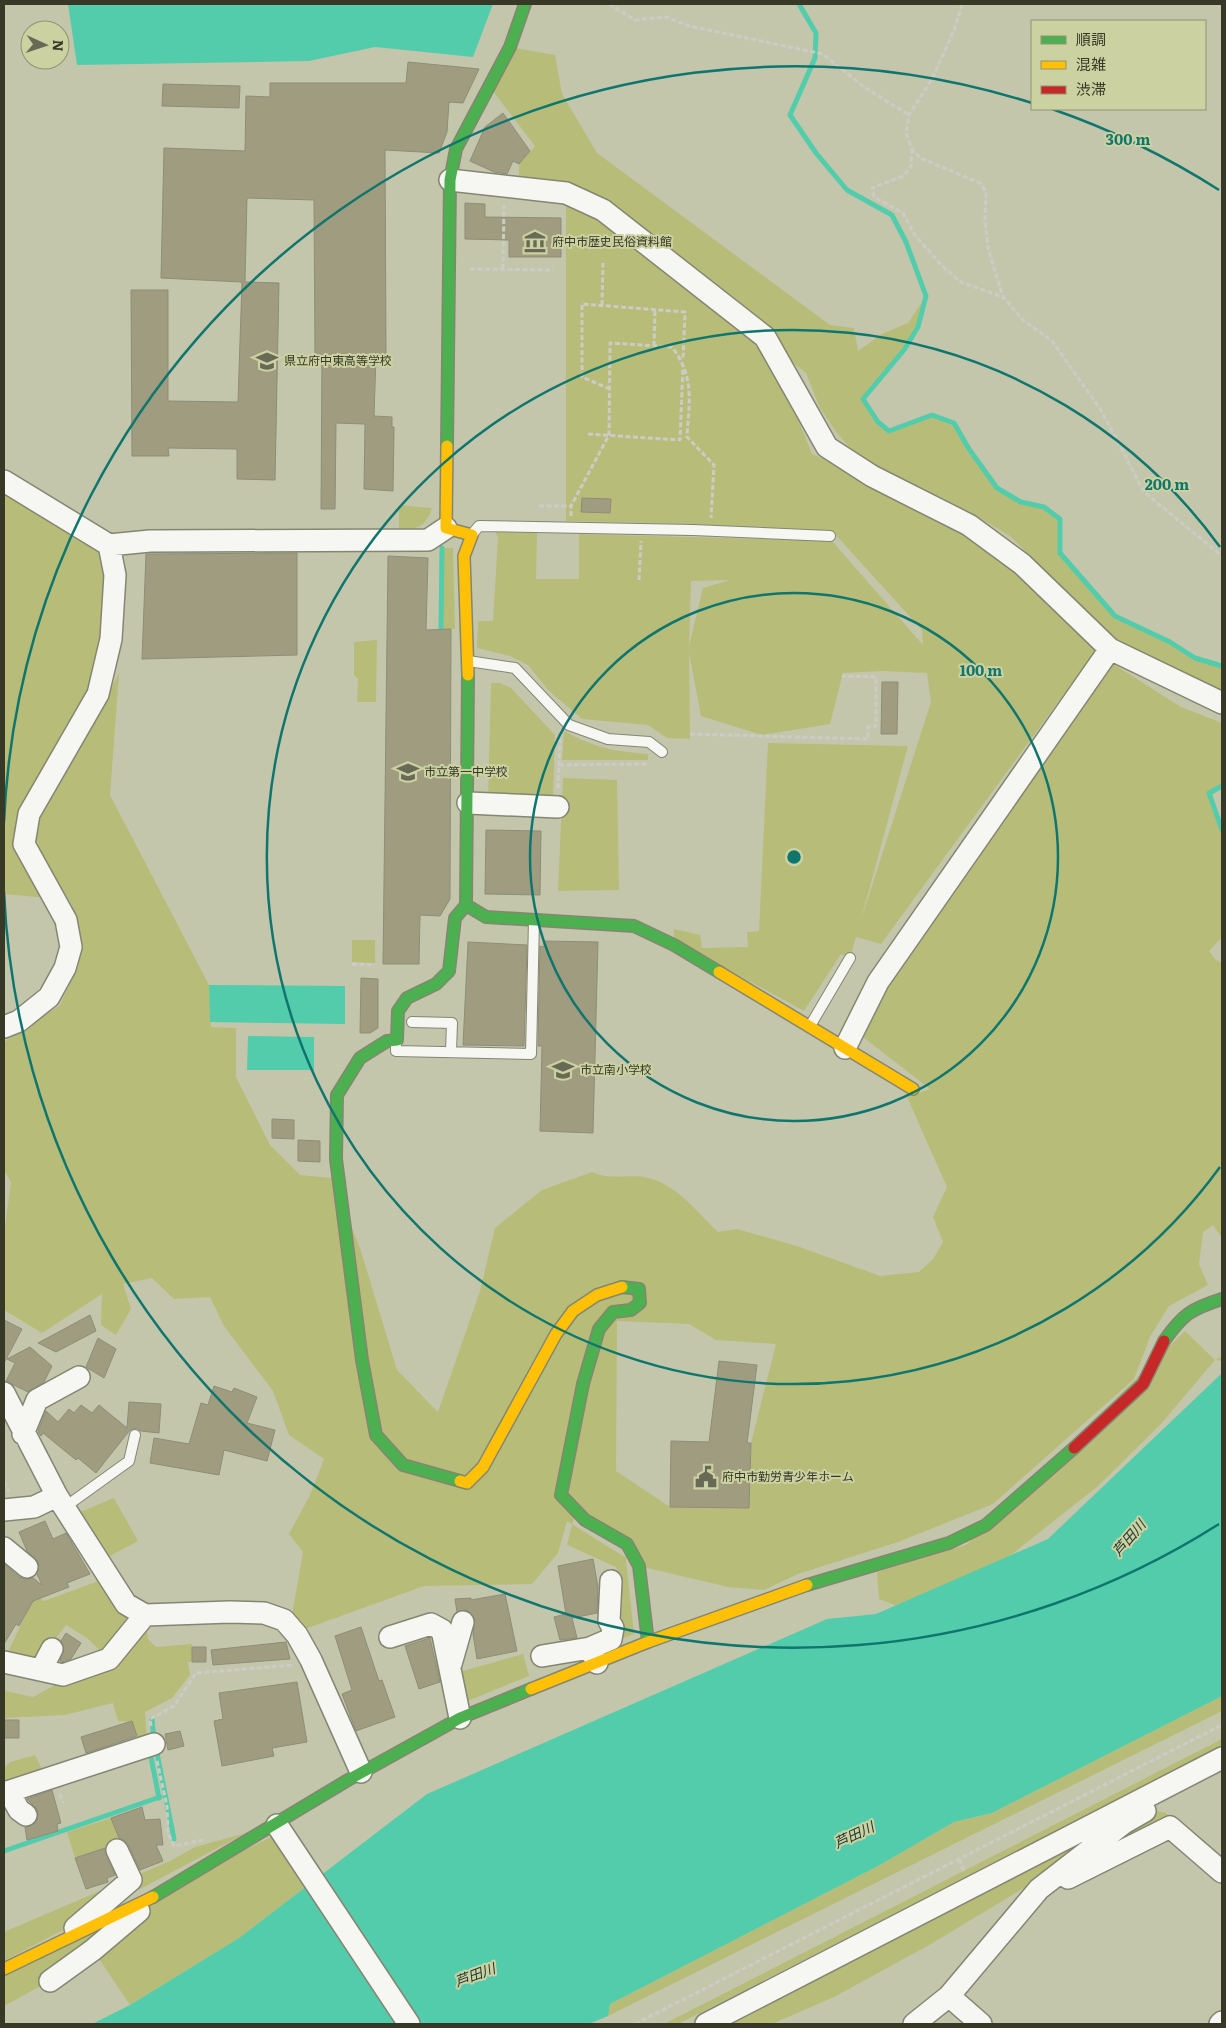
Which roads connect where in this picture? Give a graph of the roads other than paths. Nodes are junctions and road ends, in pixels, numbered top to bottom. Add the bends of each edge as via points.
1 (525, 4) edge
2 (450, 180) junction
3 (4, 481) edge
4 (446, 528) junction
5 (472, 535) junction
6 (830, 536) dead end
7 (109, 545) junction
8 (1110, 649) junction
9 (467, 661) junction
10 (1222, 703) edge
11 (662, 752) dead end
12 (558, 798) road end
13 (468, 803) junction
14 (466, 905) junction
15 (534, 920) junction
16 (850, 958) dead end
17 (412, 1022) dead end
18 (4, 1027) edge
19 (810, 1027) junction
20 (396, 1040) junction
21 (845, 1048) junction
22 (451, 1051) junction
23 (913, 1089) dead end
24 (1222, 1299) edge
25 (79, 1377) dead end
26 (4, 1393) edge
27 (23, 1434) junction
28 (135, 1435) dead end
29 (61, 1502) junction
30 (4, 1510) edge
31 (4, 1548) edge
32 (27, 1567) dead end
33 (611, 1581) dead end
34 (145, 1615) junction
35 (463, 1622) dead end
36 (390, 1637) dead end
37 (648, 1642) junction
38 (52, 1649) dead end
39 (594, 1655) junction
40 (542, 1656) dead end
41 (4, 1662) edge
42 (450, 1666) junction
43 (41, 1670) junction
44 (460, 1718) junction
45 (154, 1744) road end
46 (1222, 1758) edge
47 (361, 1772) junction
48 (1222, 1774) edge
49 (1179, 1785) junction
50 (6, 1793) edge
51 (26, 1816) dead end
52 (281, 1830) junction
53 (117, 1850) dead end
54 (1222, 1872) edge
55 (1039, 1889) junction
56 (155, 1896) junction
57 (64, 1938) junction
58 (4, 1969) edge
59 (50, 1981) dead end
60 (949, 1996) junction
61 (409, 2024) edge
62 (706, 2024) edge
63 (914, 2024) edge
64 (981, 2024) edge

1 - 2 street via 510,47 456,149
2 - 4 street
2 - 8 street via 566,193 603,210 765,337 827,447 872,476 969,525 1022,564
3 - 7 street
4 - 5 street
4 - 7 street via 428,540 150,541
5 - 6 lane via 479,526
5 - 9 street via 464,556
7 - 18 street via 115,575 111,638 98,694 29,814 24,844 66,920 70,947 65,968 49,997 19,1021
8 - 10 street
8 - 21 street via 878,982
9 - 11 lane via 515,668 569,725 608,739 649,742
9 - 13 street
12 - 13 street
13 - 14 street
14 - 15 street via 486,917
14 - 20 street via 455,918 449,971 436,984 407,998 398,1011
15 - 19 street via 634,926 674,945
15 - 22 lane via 531,1054
16 - 19 lane
17 - 22 lane via 452,1023
19 - 21 street
20 - 22 lane via 396,1051
20 - 37 street via 387,1041 360,1058 337,1095 336,1159 362,1360 376,1435 403,1465 467,1483 483,1467 556,1334 573,1311 597,1294 625,1286 639,1289 640,1303 631,1310 613,1312 599,1329 561,1495 584,1520 627,1544 639,1566
21 - 23 street
24 - 37 street via 1199,1306 1179,1319 1143,1384 986,1526 949,1543 798,1588
25 - 27 street via 37,1400
26 - 27 street
27 - 29 street
28 - 29 lane via 129,1461
29 - 30 street
29 - 34 street via 126,1604
31 - 32 street
33 - 39 street via 601,1621 613,1628 611,1639
34 - 43 street via 109,1659 64,1675
34 - 47 street via 264,1613 284,1620 311,1660
35 - 42 street
36 - 42 street via 431,1624 442,1630
37 - 39 street
38 - 43 street
39 - 40 street
39 - 44 street
41 - 43 street
42 - 44 street
44 - 47 street
45 - 50 street
46 - 49 street
47 - 52 street
48 - 49 street
49 - 55 street
49 - 62 street
50 - 51 street
52 - 56 street
52 - 61 street
53 - 57 street via 131,1880
54 - 55 street via 1170,1827 1051,1887
55 - 60 street
56 - 57 street
56 - 59 street via 93,1950
57 - 58 street
60 - 63 street
60 - 64 street

